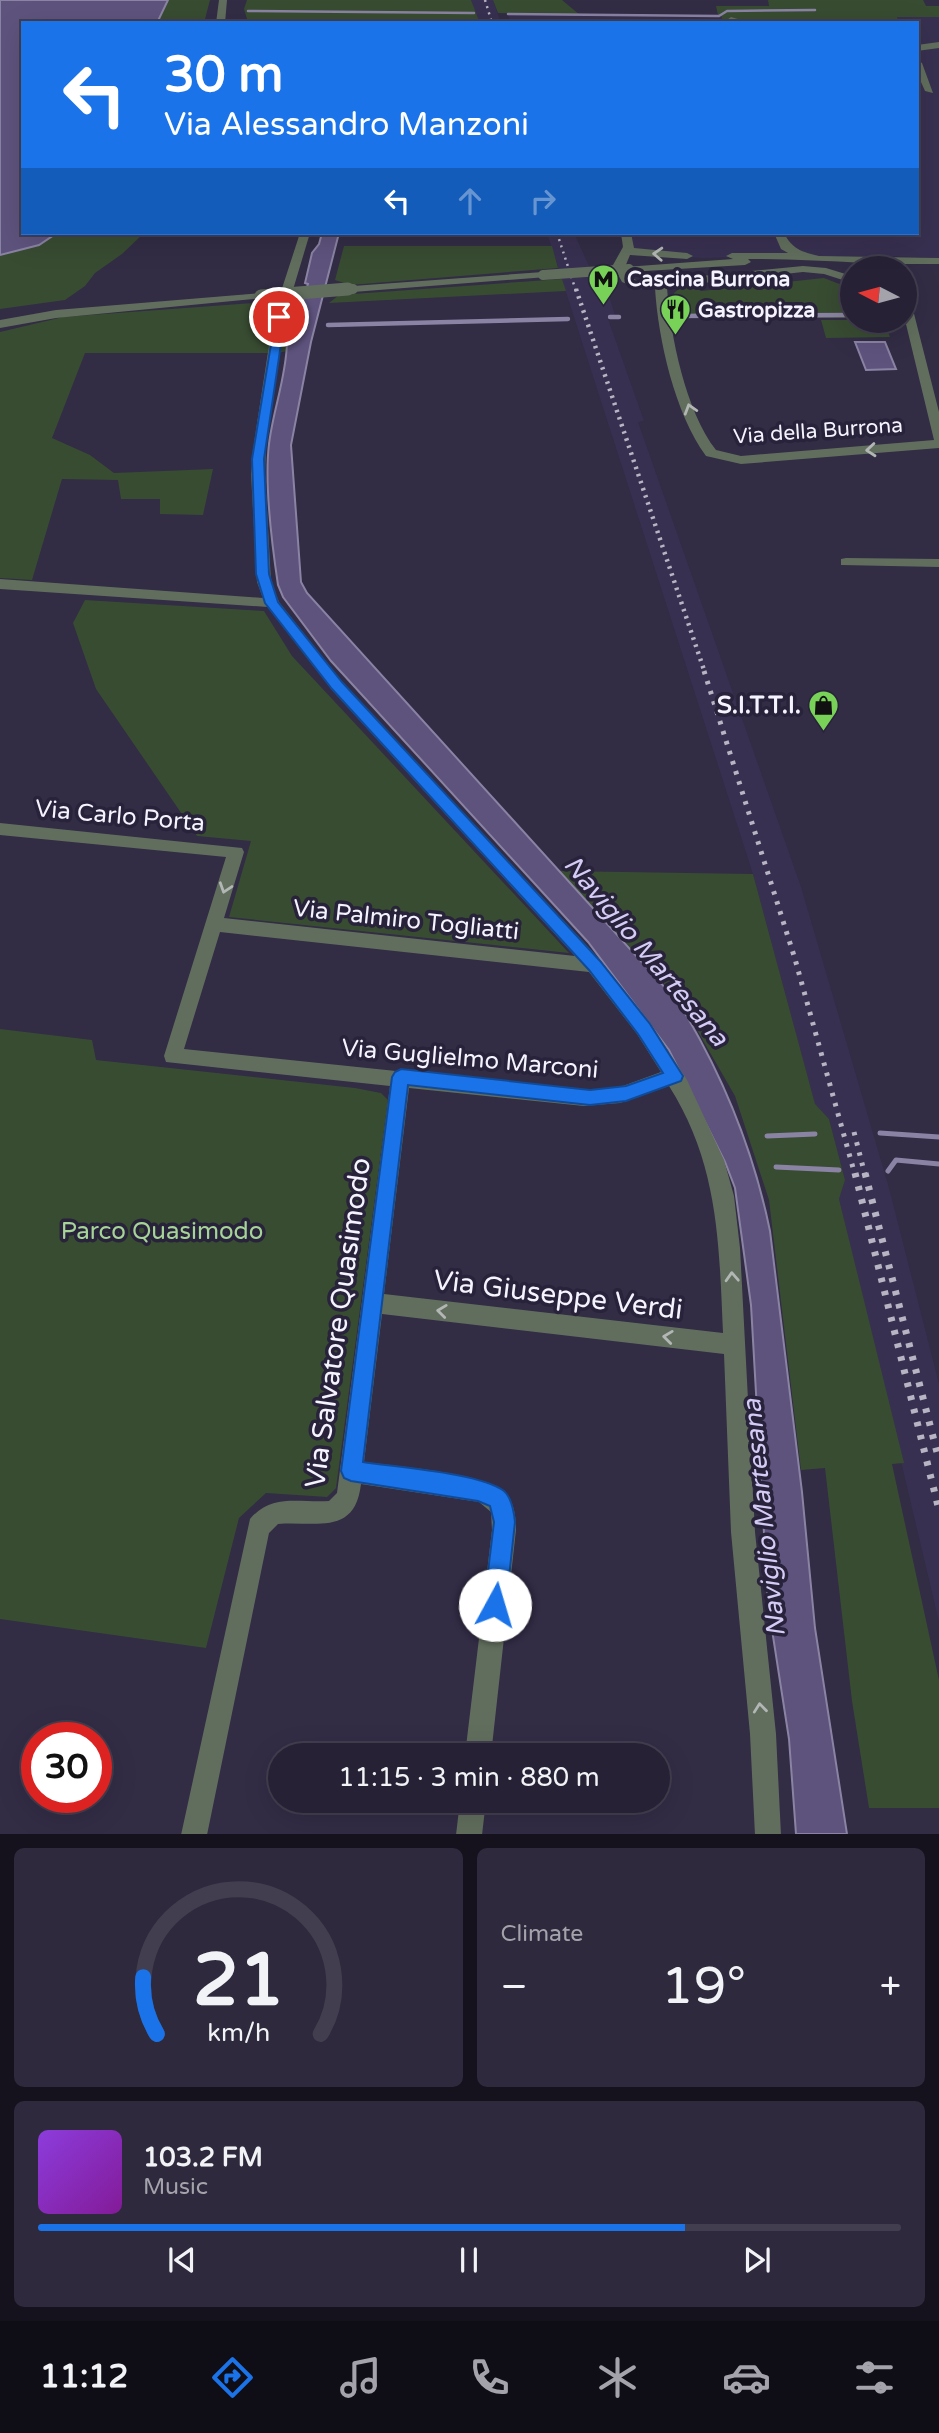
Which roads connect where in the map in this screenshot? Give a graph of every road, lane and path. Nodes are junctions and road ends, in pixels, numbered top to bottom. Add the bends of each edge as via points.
1 (223, 0) edge
2 (220, 21) edge
3 (939, 46) edge
4 (919, 48) edge
5 (919, 66) edge
6 (935, 91) edge
7 (304, 235) edge
8 (627, 235) edge
9 (780, 235) edge
10 (627, 251) junction
11 (804, 256) junction
12 (824, 260) junction
13 (782, 261) junction
14 (840, 261) edge
15 (917, 261) edge
16 (923, 261) junction
17 (939, 261) edge
18 (917, 263) edge
19 (840, 274) edge
20 (840, 275) edge
21 (661, 285) junction
22 (0, 324) edge
23 (914, 333) edge
24 (939, 438) edge
25 (939, 444) edge
26 (846, 562) dead end
27 (939, 563) edge
28 (0, 584) edge
29 (272, 603) junction
30 (0, 830) edge
31 (213, 924) junction
32 (594, 965) junction
33 (674, 1076) junction
34 (401, 1077) junction
35 (373, 1303) junction
36 (736, 1345) junction
37 (351, 1471) junction
38 (479, 1743) edge
39 (472, 1813) edge
40 (194, 1834) edge
41 (469, 1834) edge
42 (768, 1834) edge

1 - 2 street
3 - 4 street
5 - 6 street
7 - 29 street via 283,302 258,459 262,574
8 - 10 street
9 - 11 street via 785,247
11 -> 10 street
10 - 21 street via 619,263 625,279 639,286
11 - 12 street
12 - 13 street
12 - 14 street
13 - 19 street via 813,264
13 - 22 street, bridge via 261,296 64,313
15 - 16 street
16 - 17 street
16 - 18 street
20 - 21 street via 803,269
25 -> 21 street, Via della Burrona via 746,460 719,457 700,440 662,311
23 - 24 street
26 - 27 street
28 - 29 street
29 - 32 street via 337,686
30 -> 31 street, Via Carlo Porta via 236,852
31 - 32 street, Via Palmiro Togliatti
31 - 34 street, Via Guglielmo Marconi via 173,1056
32 - 33 street
33 - 34 street, Via Guglielmo Marconi via 626,1094 590,1098
36 -> 33 street via 720,1178
34 - 35 street, Via Salvatore Quasimodo
36 -> 35 street, Via Giuseppe Verdi
35 - 37 street, Via Salvatore Quasimodo
42 -> 36 street via 744,1546
37 - 38 street via 479,1491 500,1502 504,1530
37 - 40 street, Via Salvatore Quasimodo via 348,1497 339,1510 275,1512 265,1516 258,1527
39 - 41 street

